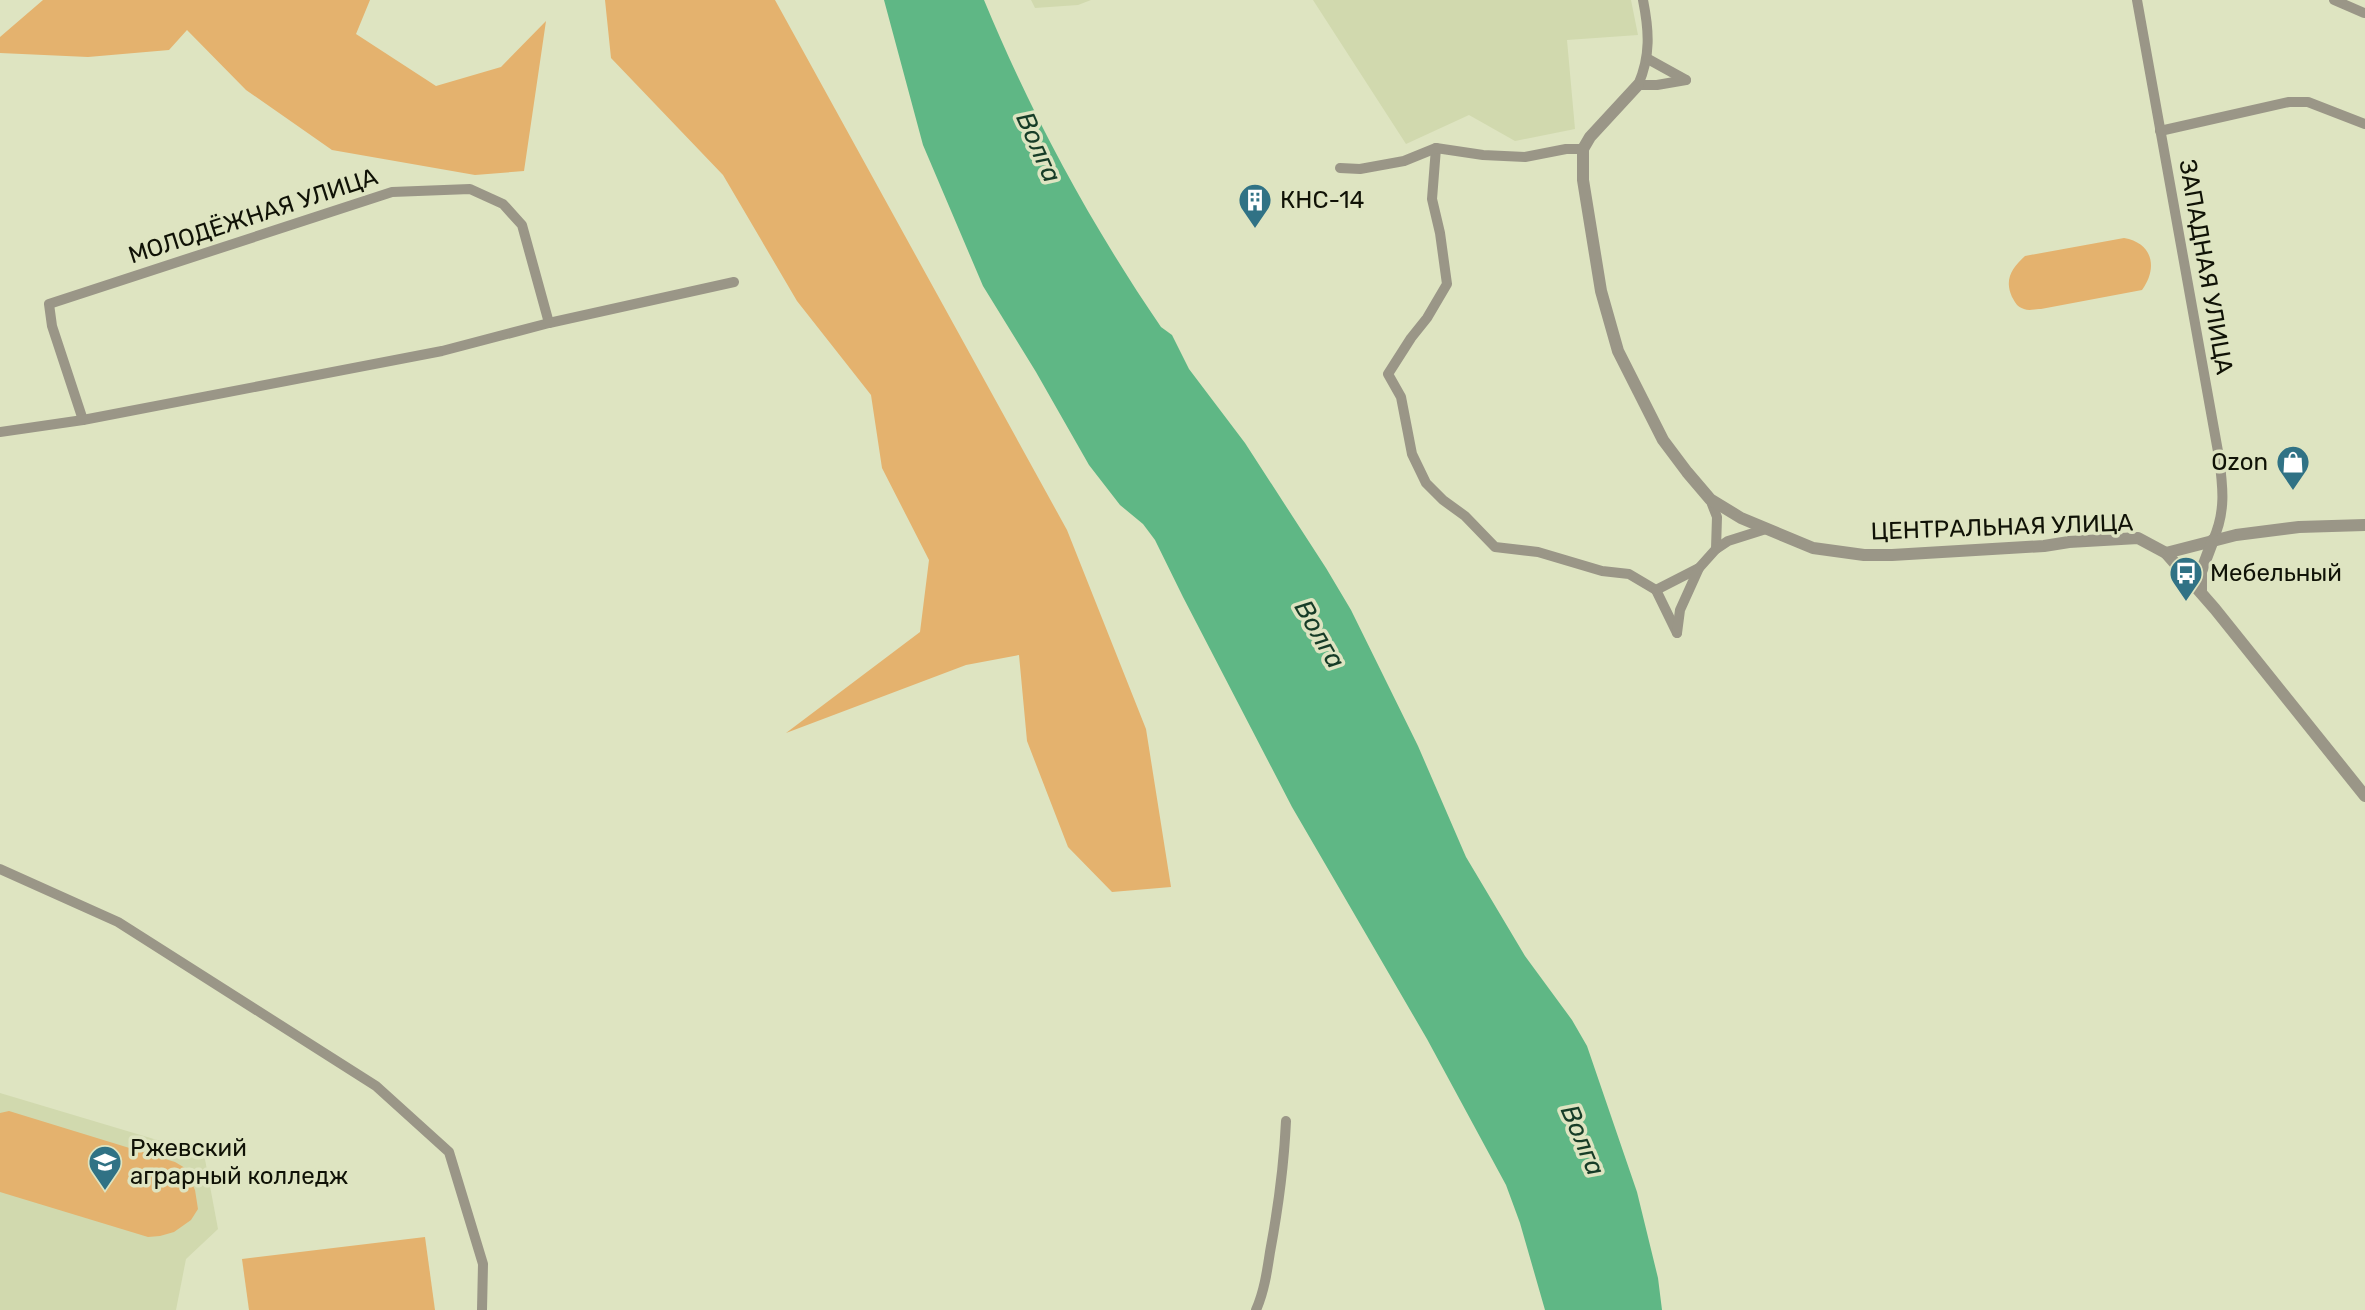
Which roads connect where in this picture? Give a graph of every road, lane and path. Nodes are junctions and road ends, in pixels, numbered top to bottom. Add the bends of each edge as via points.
1 (1643, 0) edge
2 (2137, 0) edge
3 (2334, 0) edge
4 (2364, 13) edge
5 (1648, 59) junction
6 (1638, 85) junction
7 (2365, 124) edge
8 (2160, 131) junction
9 (1436, 148) junction
10 (1583, 149) junction
11 (1340, 168) dead end
12 (734, 282) dead end
13 (549, 323) junction
14 (83, 420) junction
15 (0, 432) edge
16 (1710, 499) junction
17 (2365, 525) edge
18 (1766, 529) junction
19 (2213, 540) junction
20 (1716, 549) junction
21 (2166, 553) junction
22 (1699, 568) junction
23 (1656, 590) junction
24 (2201, 592) junction
25 (2365, 796) edge
26 (0, 869) edge
27 (1286, 1121) dead end
28 (482, 1310) edge
29 (1256, 1310) edge

1 - 5 street
2 - 8 street, ЗАПАДНАЯ УЛИЦА
3 - 4 street
5 - 6 street
5 - 6 street via 1686,80
6 - 10 street
7 - 8 street via 2308,102 2290,102
8 - 19 street, ЗАПАДНАЯ УЛИЦА via 2219,457 2224,506
9 - 10 street via 1525,157
9 - 11 street via 1404,161
9 - 23 street via 1432,199 1447,284 1388,374 1401,397 1412,454 1426,483 1495,547 1538,552 1629,574
10 - 16 street, ЦЕНТРАЛЬНАЯ УЛИЦА via 1583,180 1601,291 1618,351 1663,440
12 - 13 street
13 - 14 street via 442,351
13 - 14 street, МОЛОДЁЖНАЯ УЛИЦА via 523,225 503,204 470,189 392,192 49,304
14 - 15 street
16 - 18 street, ЦЕНТРАЛЬНАЯ УЛИЦА
16 - 20 street via 1717,517
17 - 19 street via 2299,527
18 - 20 street
18 - 21 street, ЦЕНТРАЛЬНАЯ УЛИЦА via 1813,548 1864,555 2138,538
19 - 21 street
19 - 24 street via 2201,572
20 - 22 street
21 - 24 street, ЦЕНТРАЛЬНАЯ УЛИЦА
22 - 23 street
22 - 23 street via 1680,610 1677,633
24 - 25 street, ЦЕНТРАЛЬНАЯ УЛИЦА
26 - 28 street via 130,929 376,1086 449,1152 483,1264
27 - 29 street via 1276,1220

